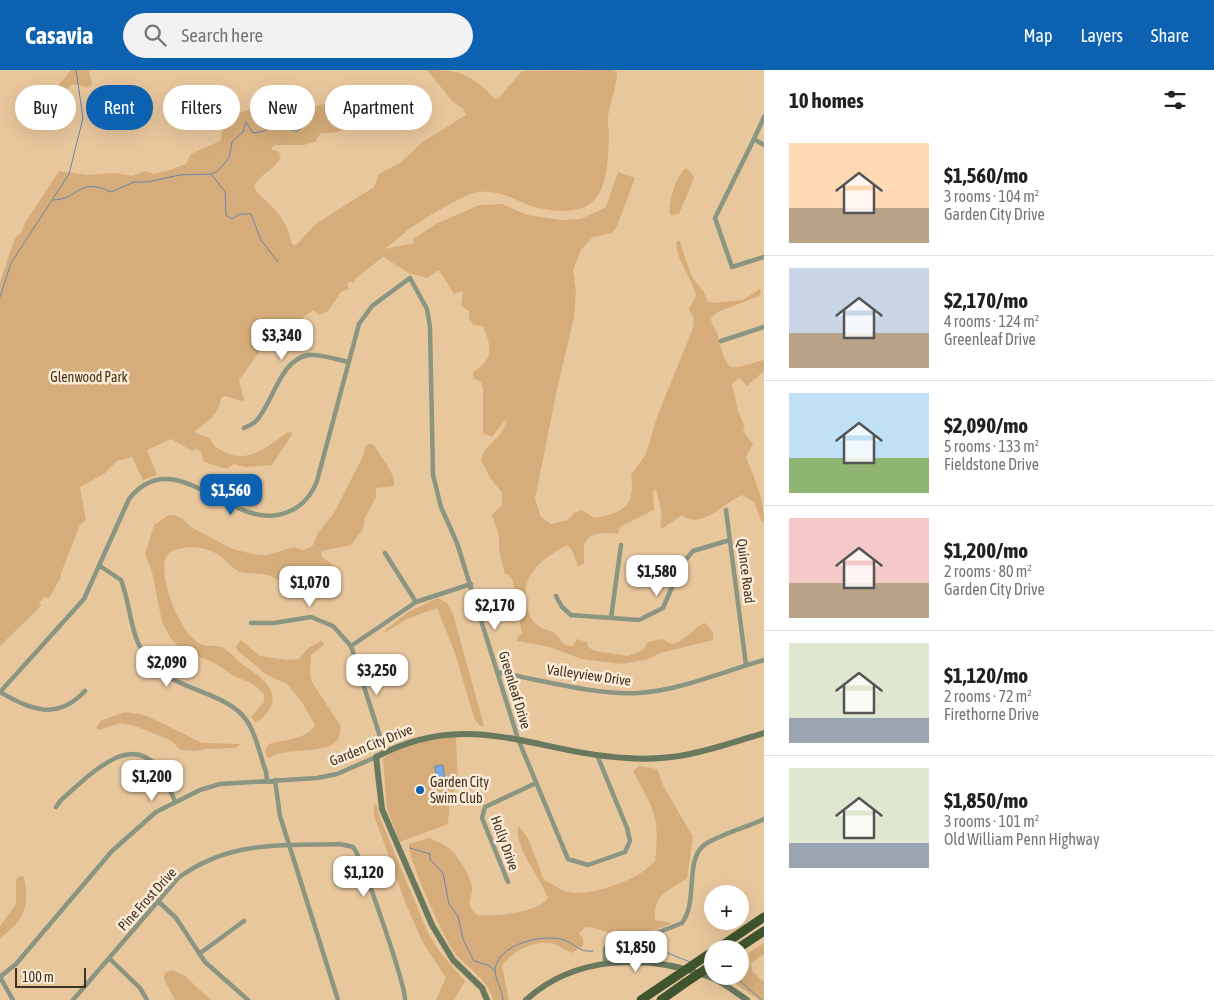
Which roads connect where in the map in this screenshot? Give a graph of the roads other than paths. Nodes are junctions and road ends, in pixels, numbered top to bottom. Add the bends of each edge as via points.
1 (764, 117) edge
2 (754, 138) junction
3 (764, 145) edge
4 (764, 257) edge
5 (764, 327) edge
6 (721, 341) dead end
7 (348, 362) junction
8 (244, 428) dead end
9 (726, 510) dead end
10 (730, 540) junction
11 (621, 545) dead end
12 (385, 553) dead end
13 (100, 566) junction
14 (471, 584) junction
15 (556, 596) dead end
16 (416, 602) junction
17 (611, 618) junction
18 (251, 622) dead end
19 (351, 646) junction
20 (764, 660) edge
21 (746, 665) junction
22 (497, 672) junction
23 (0, 692) edge
24 (85, 692) dead end
25 (764, 733) edge
26 (518, 739) junction
27 (385, 752) junction
28 (597, 755) junction
29 (376, 757) junction
30 (267, 780) junction
31 (275, 780) junction
32 (536, 783) junction
33 (175, 801) junction
34 (56, 807) dead end
35 (764, 819) edge
36 (289, 846) junction
37 (508, 882) dead end
38 (158, 901) junction
39 (764, 917) edge
40 (244, 921) dead end
41 (764, 930) edge
42 (730, 940) edge
43 (749, 941) edge
44 (199, 954) junction
45 (704, 957) edge
46 (110, 958) junction
47 (605, 963) junction
48 (704, 971) edge
49 (0, 977) edge
50 (13, 1000) edge
51 (73, 1000) edge
52 (147, 1000) edge
53 (248, 1000) edge
54 (338, 1000) edge
55 (405, 1000) edge
56 (487, 1000) edge
57 (526, 1000) edge
58 (640, 1000) edge
59 (661, 1000) edge
60 (746, 1000) edge

1 - 2 street
2 - 3 street
2 - 4 street via 715,218 732,267
5 - 6 street
7 - 8 street via 320,355 308,355 295,361 256,421
7 - 13 street via 318,481 313,492 297,508 284,514 260,517 176,479 149,482 129,499
7 - 14 street, Greenleaf Drive via 365,314 410,278 427,309 430,327 434,475 441,507
9 - 10 street, Quince Road
10 - 17 street via 693,551 682,564 663,608 638,620
10 - 21 street, Quince Road
11 - 17 street
12 - 16 street
13 - 23 street via 76,610
13 - 30 street via 121,580 136,639 158,670 221,702 246,720
14 - 16 street
14 - 22 street, Greenleaf Drive
15 - 17 street via 571,615
16 - 19 street
18 - 19 street via 322,620 333,626
19 - 27 street
20 - 21 street, Valleyview Drive
21 - 22 street, Valleyview Drive via 662,690 638,693
22 - 26 street, Greenleaf Drive
23 - 24 street via 21,705 45,710 69,705
25 - 28 street, Garden City Drive via 682,757 647,759
26 - 27 street, Garden City Drive via 457,733 417,739
26 - 28 street, Garden City Drive
26 - 32 street, Greenleaf Drive
27 - 29 street, Garden City Drive
28 - 32 street, Greenleaf Drive via 627,828 630,842 625,852 588,865 568,859
29 - 31 street, Garden City Drive via 337,774
29 - 56 street via 382,809 432,925 453,960 482,988
30 - 31 street, Garden City Drive
30 - 33 street, Garden City Drive via 220,784
31 - 36 street via 277,804
32 - 37 street, Holly Drive via 485,807 482,818
33 - 34 street via 151,760 131,753 108,761 60,800
33 - 49 street, Garden City Drive via 126,836 16,964
35 - 47 street via 709,842 698,852 690,905 682,923 657,933 612,940 605,949
36 - 38 street, Pine Frost Drive via 249,847 217,855 178,878
36 - 54 street
36 - 55 street, Pine Frost Drive via 340,844 350,845 356,850 376,900
38 - 44 street via 176,918
38 - 46 street, Pine Frost Drive
39 - 42 highway
40 - 44 street
41 - 43 highway
44 - 53 street
45 - 58 highway, bridge
46 - 51 street, Pine Frost Drive
46 - 52 street via 140,988
47 - 57 street via 562,975
47 - 60 street via 672,966 708,976
48 - 59 highway, bridge
49 - 50 street

